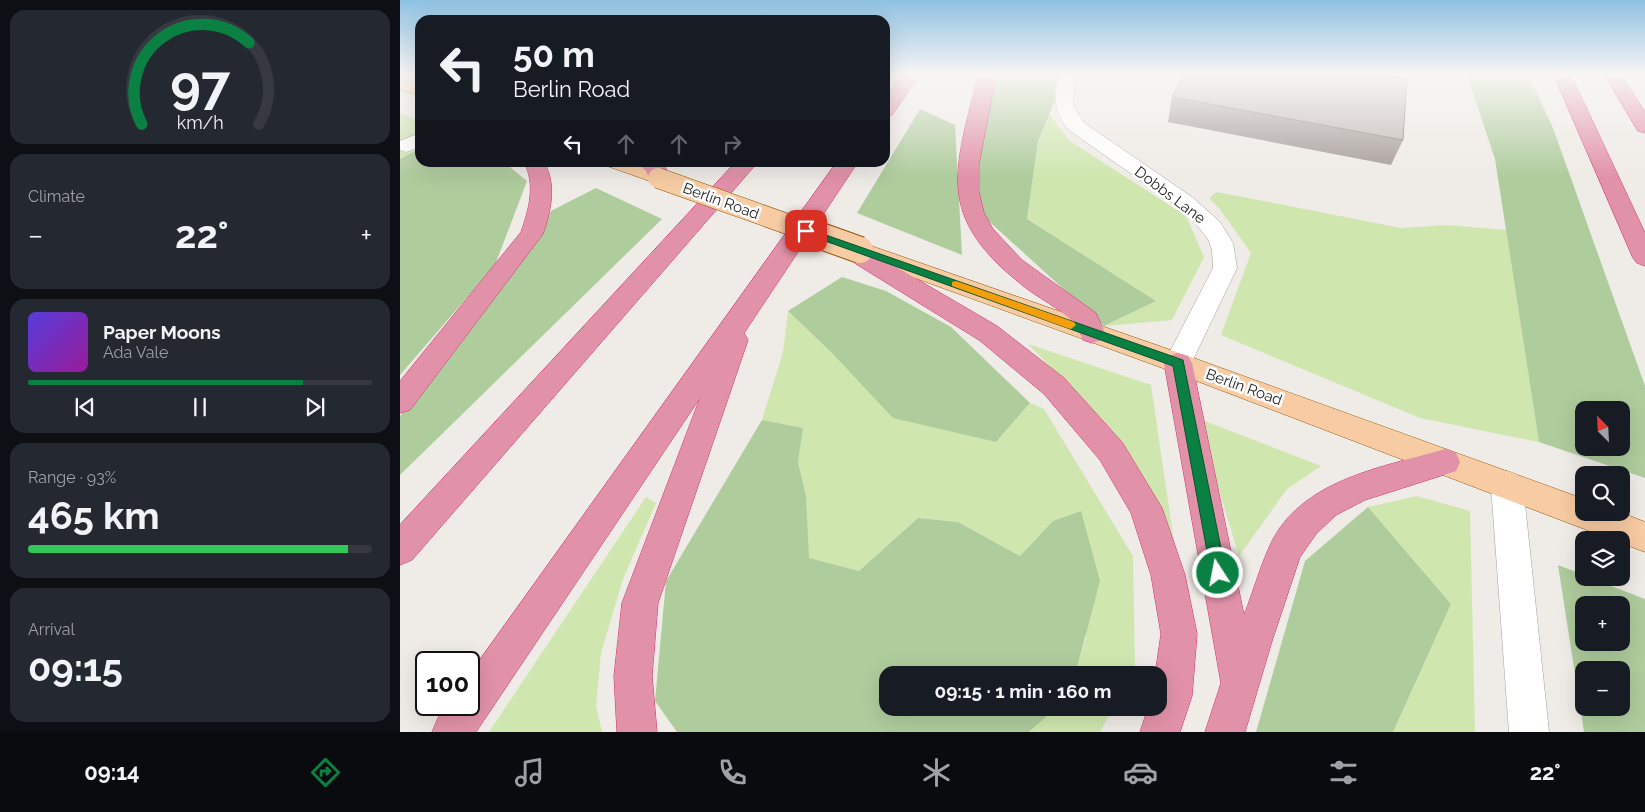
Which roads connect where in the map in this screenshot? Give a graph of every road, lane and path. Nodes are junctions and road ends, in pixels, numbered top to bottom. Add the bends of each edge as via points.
1 (980, 109) edge
2 (1065, 109) edge
3 (1577, 109) edge
4 (1634, 109) edge
5 (1645, 128) edge
6 (535, 167) edge
7 (638, 167) edge
8 (743, 167) edge
9 (844, 167) edge
10 (652, 170) edge
11 (860, 250) junction
12 (1645, 258) edge
13 (747, 305) junction
14 (1092, 333) junction
15 (1178, 363) junction
16 (400, 402) edge
17 (1445, 462) junction
18 (1507, 485) junction
19 (1645, 537) edge
20 (400, 549) edge
21 (1240, 688) junction
22 (452, 732) edge
23 (637, 732) edge
24 (1160, 732) edge
25 (1225, 732) edge
26 (1530, 732) edge

1 - 14 highway via 972,148 968,190 970,206 989,242 1013,266 1087,319
2 - 15 street, Dobbs Lane via 1070,120 1084,134 1178,197 1220,238 1225,252 1225,268
3 - 12 highway
4 - 5 highway
6 - 16 highway via 541,188 540,209 532,234
7 - 10 main road, Berlin Road
8 - 20 highway
9 - 13 highway
10 - 11 main road, Berlin Road, bridge
11 - 14 main road, Berlin Road
11 - 24 highway via 864,259 988,333 1054,386 1111,450 1146,508 1168,575 1179,634 1172,696
13 - 22 highway
13 - 23 highway via 640,603 633,676
14 - 15 main road, Berlin Road
15 - 17 main road, Berlin Road
15 - 21 highway
17 - 18 main road, Berlin Road
17 - 21 highway via 1356,489 1325,505 1304,523 1286,549
18 - 19 main road, Berlin Road
18 - 26 street
21 - 25 highway

